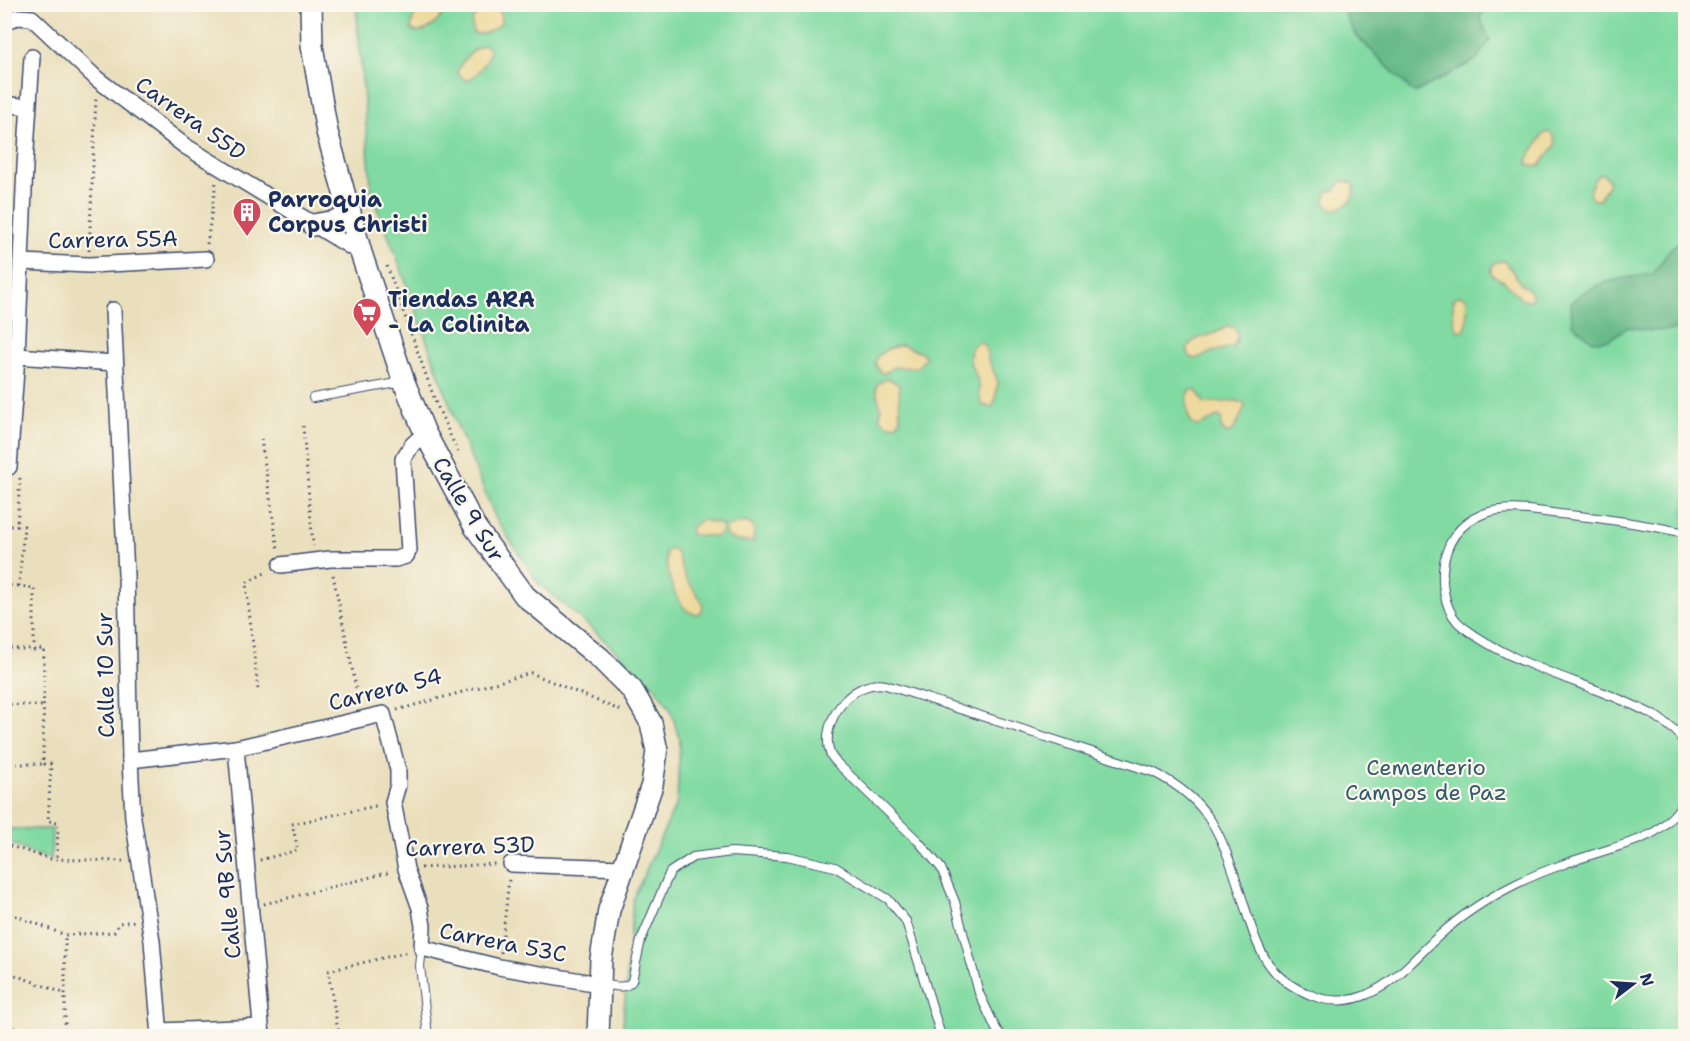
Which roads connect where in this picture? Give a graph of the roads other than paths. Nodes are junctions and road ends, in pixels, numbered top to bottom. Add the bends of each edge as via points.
1 (311, 4) edge
2 (13, 14) edge
3 (32, 57) dead end
4 (4, 104) edge
5 (28, 107) junction
6 (350, 211) junction
7 (313, 225) junction
8 (361, 254) junction
9 (206, 259) dead end
10 (21, 262) junction
11 (113, 310) dead end
12 (17, 356) junction
13 (114, 363) junction
14 (404, 382) junction
15 (313, 398) dead end
16 (424, 433) junction
17 (9, 467) road end
18 (1686, 533) edge
19 (280, 565) road end
20 (1686, 746) edge
21 (236, 748) junction
22 (130, 760) junction
23 (1686, 797) edge
24 (511, 864) road end
25 (623, 868) junction
26 (422, 948) junction
27 (599, 984) junction
28 (262, 1032) edge
29 (4, 1034) edge
30 (160, 1034) edge
31 (13, 1036) edge
32 (428, 1036) edge
33 (598, 1036) edge
34 (941, 1036) edge
35 (1002, 1036) edge

1 - 6 main road, Calle 9 Sur via 312,46 327,132
2 - 7 street, Carrera 55D via 32,18 97,79 185,146
3 - 5 street
4 - 5 street
5 - 10 street
6 - 7 main road via 336,221
6 - 8 main road, Calle 9 Sur
7 - 8 street, Carrera 55D
8 - 14 main road, Calle 9 Sur
9 - 10 street, Carrera 55A via 89,265
10 - 12 street
11 - 13 street, Calle 10 Sur
12 - 13 street
12 - 17 street
13 - 22 street, Calle 10 Sur via 126,574
14 - 15 lane
14 - 16 main road, Calle 9 Sur
16 - 19 street via 403,459 409,550 406,556
16 - 25 main road, Calle 9 Sur via 475,527 525,596 632,690 651,723 657,751 652,784
18 - 20 lane via 1589,517 1498,510 1459,529 1444,558 1443,577 1444,596 1461,626 1502,652 1657,717 1677,732
21 - 22 street, Carrera 54
21 - 26 street, Carrera 54 via 383,714 398,770 393,802 406,868 420,908
21 - 28 street, Calle 9B Sur
22 - 30 street, Calle 10 Sur via 133,818 149,919
23 - 35 lane via 1655,831 1517,883 1490,899 1442,933 1398,975 1370,994 1352,1000 1317,998 1284,981 1270,967 1256,941 1211,821 1199,805 1169,780 1120,760 886,685 861,687 846,698 836,714 828,736 830,753 941,868 955,902 979,993
24 - 25 street, Carrera 53D
25 - 27 main road, Calle 9 Sur via 609,910
26 - 27 street, Carrera 53C via 499,967
26 - 32 lane via 420,966
27 - 33 main road, Calle 9 Sur
27 - 34 lane via 622,987 632,981 641,940 670,872 693,857 732,852 787,856 835,867 888,899 906,921
28 - 30 street
29 - 31 street

